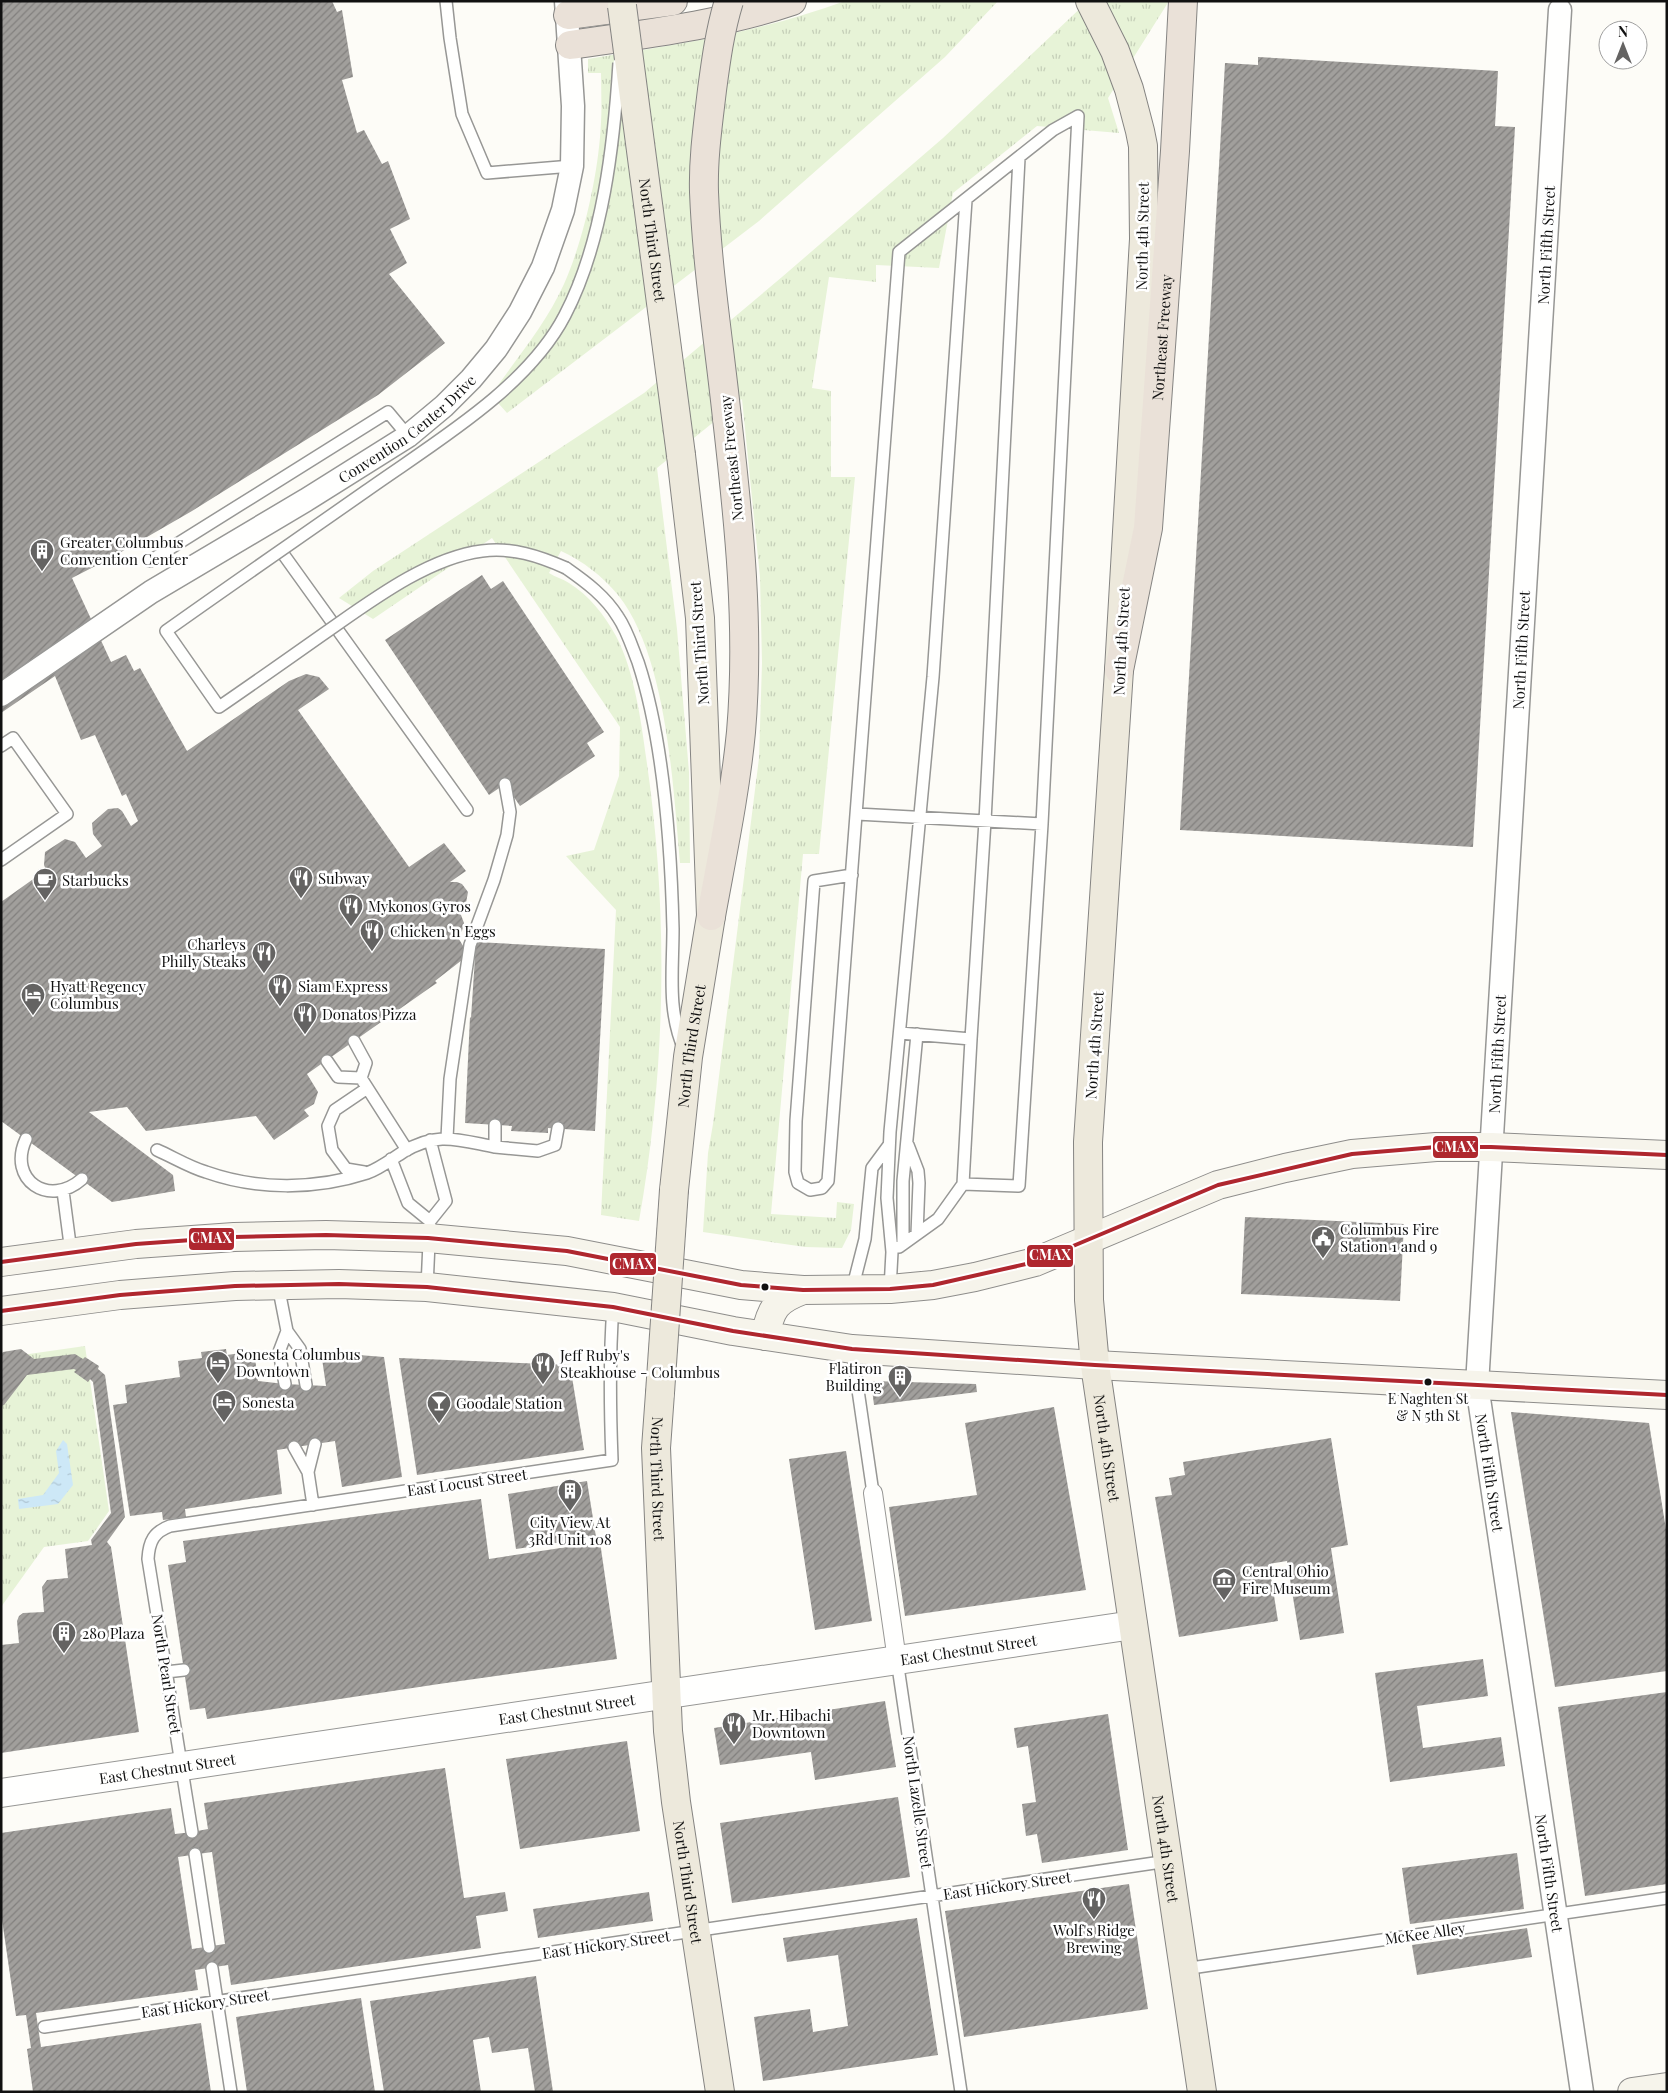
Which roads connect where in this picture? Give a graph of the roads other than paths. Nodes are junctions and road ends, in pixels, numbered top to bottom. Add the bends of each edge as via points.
1 (446, 1) edge
2 (673, 1) edge
3 (729, 1) edge
4 (792, 1) edge
5 (1090, 1) edge
6 (1182, 1) edge
7 (622, 4) edge
8 (1560, 6) edge
9 (567, 8) edge
10 (570, 45) junction
11 (1019, 158) junction
12 (572, 166) junction
13 (966, 200) junction
14 (408, 436) junction
15 (281, 550) junction
16 (150, 561) dead end
17 (334, 627) junction
18 (1119, 670) junction
19 (1, 695) edge
20 (1, 746) edge
21 (505, 784) dead end
22 (467, 810) dead end
23 (856, 814) junction
24 (920, 819) junction
25 (985, 822) junction
26 (1042, 824) junction
27 (1, 860) edge
28 (852, 874) junction
29 (711, 916) junction
30 (900, 1033) junction
31 (917, 1034) junction
32 (971, 1039) junction
33 (354, 1042) dead end
34 (688, 1057) junction
35 (327, 1060) dead end
36 (363, 1084) junction
37 (495, 1125) dead end
38 (558, 1128) dead end
39 (447, 1138) junction
40 (26, 1139) dead end
41 (430, 1140) junction
42 (907, 1140) junction
43 (890, 1144) junction
44 (495, 1147) junction
45 (1491, 1147) junction
46 (157, 1150) dead end
47 (407, 1150) junction
48 (1667, 1155) edge
49 (391, 1159) junction
50 (369, 1173) junction
51 (82, 1179) dead end
52 (963, 1184) junction
53 (63, 1191) junction
54 (429, 1229) junction
55 (918, 1234) junction
56 (1087, 1240) junction
57 (903, 1244) junction
58 (71, 1252) junction
59 (892, 1252) junction
60 (1, 1262) edge
61 (278, 1285) junction
62 (427, 1287) junction
63 (890, 1289) junction
64 (803, 1290) junction
65 (852, 1290) junction
66 (613, 1307) junction
67 (1, 1310) edge
68 (287, 1332) junction
69 (765, 1336) junction
70 (852, 1349) junction
71 (1095, 1365) junction
72 (285, 1384) dead end
73 (306, 1385) dead end
74 (1477, 1385) junction
75 (1667, 1395) edge
76 (315, 1444) dead end
77 (294, 1447) dead end
78 (308, 1472) junction
79 (872, 1493) joint
80 (312, 1505) junction
81 (170, 1526) joint
82 (1133, 1625) junction
83 (897, 1660) junction
84 (184, 1670) dead end
85 (166, 1672) junction
86 (666, 1694) junction
87 (182, 1766) junction
88 (1, 1793) edge
89 (192, 1832) dead end
90 (195, 1854) dead end
91 (1168, 1861) junction
92 (932, 1896) junction
93 (1667, 1898) edge
94 (1556, 1914) junction
95 (695, 1931) junction
96 (209, 1946) dead end
97 (212, 1968) dead end
98 (1184, 1969) junction
99 (217, 2001) junction
100 (44, 2027) dead end
101 (1667, 2086) edge
102 (230, 2092) edge
103 (720, 2092) edge
104 (961, 2092) edge
105 (1202, 2092) edge
106 (1582, 2092) edge
107 (1632, 2092) edge

1 - 12 lane via 462,114 487,174
2 - 9 highway
3 - 29 highway, Northeast Freeway, bridge via 714,76 706,138 704,192 741,547 744,678 736,781
4 - 10 highway via 760,12 668,31
5 - 18 main road, North 4th Street via 1130,89 1143,146 1144,239
6 - 18 highway, Northeast Freeway via 1175,150 1148,528
7 - 15 lane, bridge via 610,150 597,226 583,275 564,317 541,350 510,384 458,426
7 - 29 main road, North Third Street, bridge via 700,618
8 - 45 street, North Fifth Street
9 - 10 street, Convention Center Drive
10 - 12 street, Convention Center Drive
11 - 13 lane
11 - 25 lane
11 - 26 lane via 1053,130 1078,116
12 - 14 street, Convention Center Drive via 553,241 520,312 471,379
13 - 23 lane via 900,252
13 - 24 lane
14 - 16 lane via 388,412
14 - 19 street, Convention Center Drive via 151,592
15 - 17 lane
15 - 17 lane, bridge via 166,631 220,707
17 - 22 lane
17 - 34 lane, bridge via 424,570 455,556 483,550 511,550 538,556 566,568 597,591 619,617 644,683 663,786 669,854 672,1006 677,1034
18 - 56 main road, North 4th Street via 1088,1142
20 - 27 lane via 13,738 67,814
21 - 39 lane via 510,812 507,835 470,945 450,1079
23 - 24 lane
23 - 28 lane
24 - 25 lane
24 - 30 lane
25 - 26 lane
25 - 32 lane
26 - 52 lane via 1019,1186
28 - 28 lane via 828,1182 822,1188 810,1190 798,1183 795,1172 814,880
29 - 34 main road, North Third Street
30 - 31 lane
30 - 43 lane
31 - 32 lane
31 - 42 lane
32 - 52 lane
33 - 36 lane via 366,1063
34 - 86 main road, North Third Street, bridge via 674,1190 656,1448
35 - 36 lane via 338,1077
36 - 47 lane
36 - 50 lane via 335,1110 328,1126 332,1150 346,1169
37 - 44 lane
38 - 44 lane via 555,1145 538,1151
39 - 41 lane
39 - 44 lane
40 - 53 lane via 20,1161 27,1177 40,1189
41 - 47 lane
41 - 54 lane via 446,1201
42 - 55 lane via 918,1170
42 - 57 lane
43 - 59 lane via 887,1198
43 - 65 lane via 872,1168 865,1239
45 - 48 main road
45 - 56 main road via 1421,1147 1352,1154 1285,1168 1218,1185
45 - 74 street, North Fifth Street
46 - 50 lane via 204,1172 281,1186 328,1182
47 - 49 lane
49 - 50 lane
49 - 54 lane via 408,1203
51 - 53 lane
52 - 55 lane via 938,1219
53 - 58 lane
54 - 58 main road via 234,1237
54 - 62 lane
54 - 64 main road via 567,1251 741,1285
55 - 57 lane
56 - 63 main road via 1035,1262 984,1275
56 - 71 main road, North 4th Street
57 - 59 lane
58 - 60 main road
59 - 63 lane
61 - 62 main road
61 - 67 main road via 120,1295
61 - 68 lane
62 - 66 main road
63 - 65 main road
64 - 65 main road
64 - 69 main road via 775,1306 769,1315
66 - 69 main road
66 - 80 lane, East Locust Street via 609,1402 612,1460
68 - 72 lane via 279,1352
68 - 73 lane via 300,1349
69 - 70 main road
70 - 71 main road
70 - 79 lane
71 - 74 main road
71 - 82 main road, North 4th Street
74 - 75 main road
74 - 94 street, North Fifth Street
76 - 78 lane
77 - 78 lane
78 - 80 lane
79 - 83 street
80 - 81 lane, East Locust Street
81 - 85 lane, North Pearl Street via 159,1531 148,1548
82 - 83 street, East Chestnut Street
82 - 91 main road, North 4th Street
83 - 86 street, East Chestnut Street
83 - 92 lane, North Lazelle Street
84 - 85 lane
85 - 87 lane, North Pearl Street
86 - 87 street, East Chestnut Street
86 - 95 main road, North Third Street via 676,1802
87 - 88 street, East Chestnut Street
87 - 89 lane, North Pearl Street
90 - 96 lane
91 - 92 lane, East Hickory Street
91 - 98 main road, North 4th Street
92 - 95 lane, East Hickory Street
92 - 104 lane, North Lazelle Street
93 - 94 lane, McKee Alley
94 - 98 lane, McKee Alley
94 - 106 street, North Fifth Street
95 - 99 lane, East Hickory Street
95 - 103 main road, North Third Street
97 - 99 lane
98 - 105 main road, North 4th Street
99 - 100 lane, East Hickory Street
99 - 102 lane
101 - 107 main road

